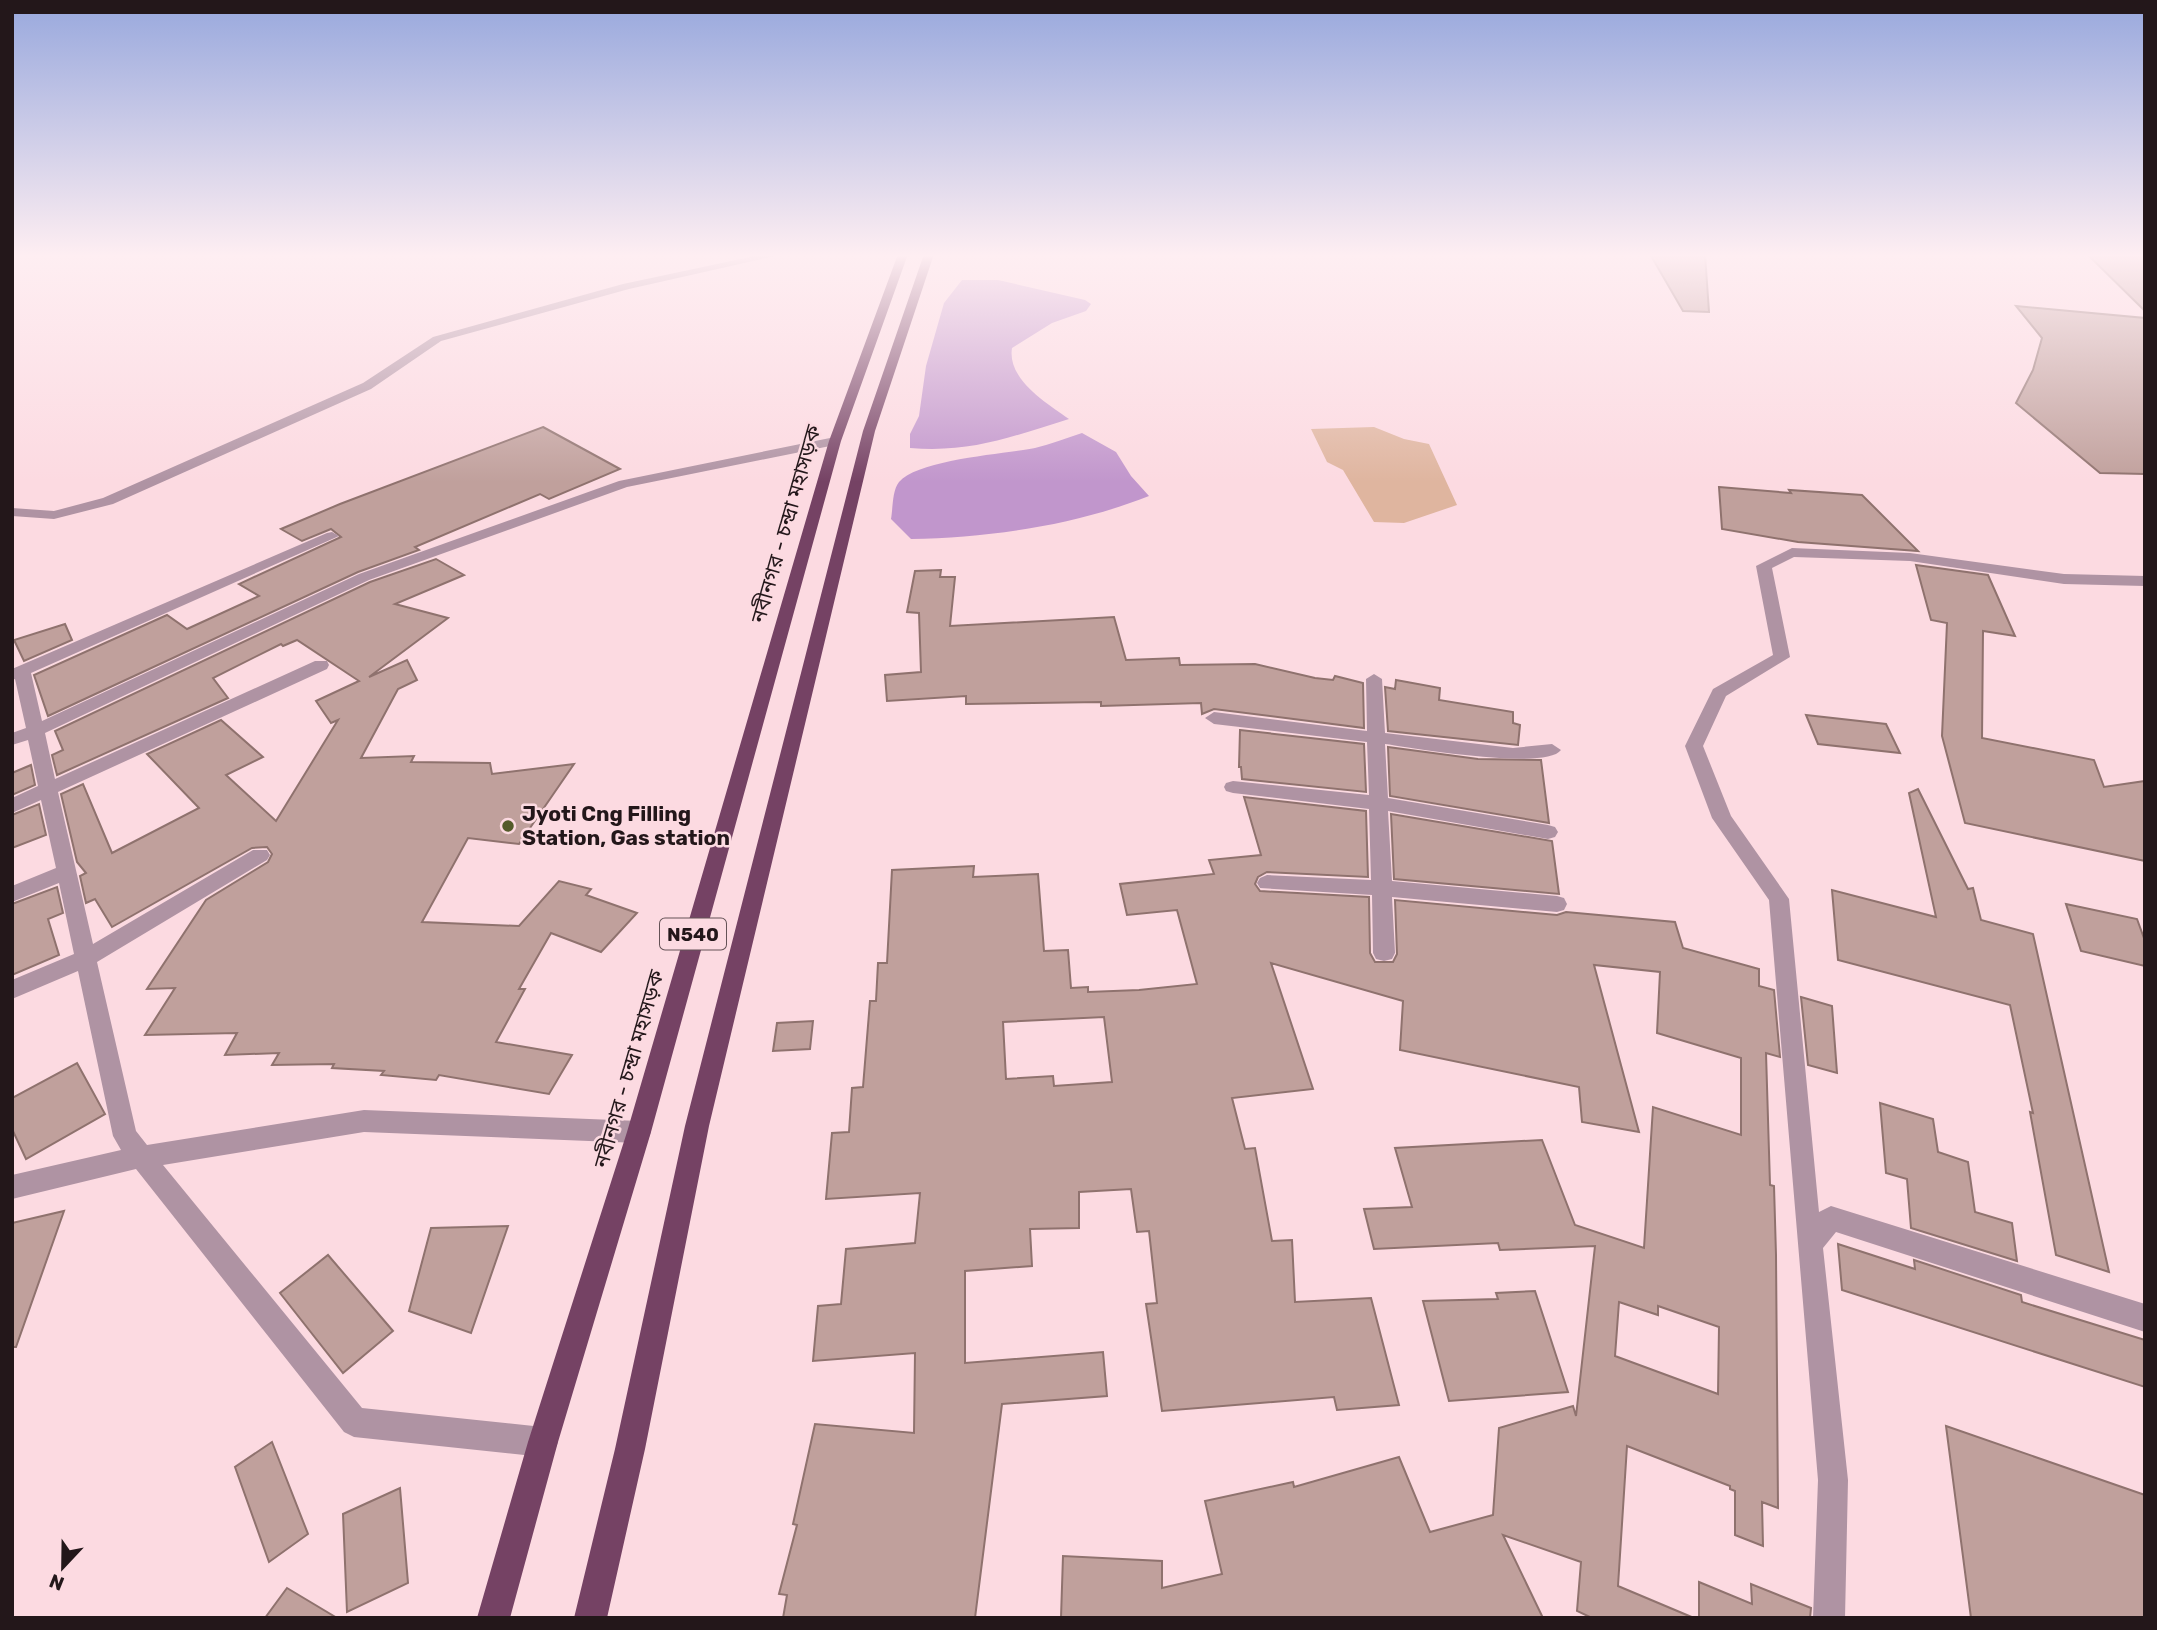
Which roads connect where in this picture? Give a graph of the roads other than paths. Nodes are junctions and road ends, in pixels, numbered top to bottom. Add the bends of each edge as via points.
1 (470, 330) edge
2 (875, 330) edge
3 (904, 330) edge
4 (835, 441) junction
5 (12, 512) edge
6 (332, 537) dead end
7 (2145, 581) edge
8 (321, 665) dead end
9 (17, 673) edge
10 (1374, 679) dead end
11 (1214, 718) dead end
12 (23, 735) edge
13 (1377, 736) junction
14 (1552, 750) dead end
15 (1233, 787) dead end
16 (48, 792) junction
17 (1378, 803) junction
18 (12, 806) edge
19 (1548, 832) dead end
20 (260, 855) dead end
21 (66, 872) junction
22 (1267, 883) dead end
23 (1381, 888) junction
24 (12, 894) edge
25 (1557, 904) dead end
26 (1384, 953) dead end
27 (85, 960) junction
28 (12, 990) edge
29 (639, 1132) junction
30 (141, 1157) junction
31 (12, 1187) edge
32 (1809, 1244) junction
33 (2145, 1318) edge
34 (543, 1442) junction
35 (493, 1618) edge
36 (590, 1618) edge
37 (1829, 1618) edge

1 - 5 street via 438,339 367,386 107,501 54,515
2 - 4 highway, নবীনগর - চন্দ্রা মহাসড়ক / N540
3 - 36 highway, N540 via 862,458 697,1126
4 - 12 street via 624,484 390,568
4 - 29 highway, নবীনগর - চন্দ্রা মহাসড়ক / N540
6 - 9 street
7 - 32 street via 2064,579 1871,555 1792,552 1764,566 1783,657 1719,693 1694,746 1722,818 1779,899
8 - 16 street
9 - 12 street
10 - 13 street
11 - 13 street
12 - 16 street
13 - 14 street via 1513,754
13 - 17 street
15 - 17 street
16 - 18 street
16 - 21 street
17 - 19 street
17 - 23 street
20 - 27 street
21 - 24 street
21 - 27 street
22 - 23 street
23 - 25 street
23 - 26 street
27 - 28 street
27 - 30 street via 125,1136
29 - 30 street via 363,1121
29 - 34 highway, নবীনগর - চন্দ্রা মহাসড়ক / N540
30 - 31 street
30 - 34 street via 354,1422
32 - 33 street via 1831,1218
32 - 37 street via 1833,1480
34 - 35 highway, নবীনগর - চন্দ্রা মহাসড়ক / N540

